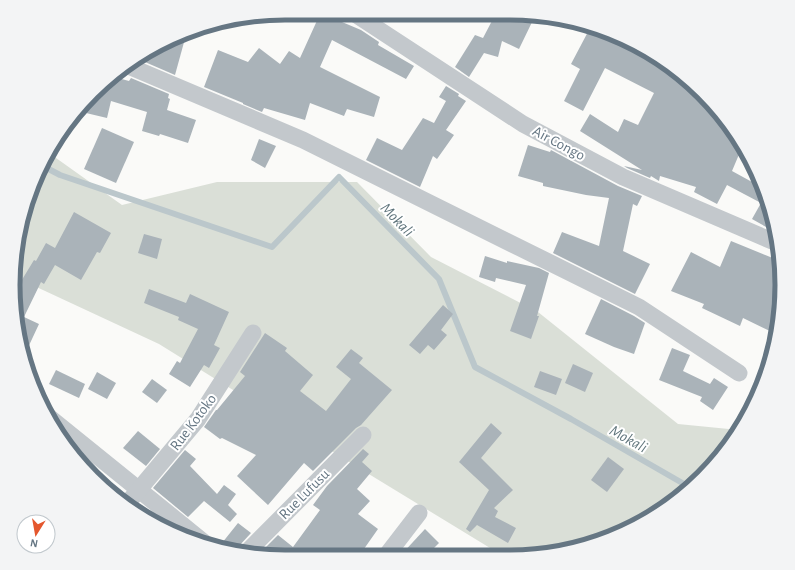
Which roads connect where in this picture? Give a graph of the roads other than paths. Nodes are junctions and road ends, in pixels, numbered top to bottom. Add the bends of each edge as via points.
1 (364, 20) edge
2 (134, 68) edge
3 (771, 241) edge
4 (253, 333) dead end
5 (739, 373) dead end
6 (62, 428) edge
7 (363, 435) dead end
8 (139, 490) junction
9 (131, 500) edge
10 (420, 513) dead end
11 (193, 533) edge
12 (251, 548) edge
13 (391, 550) edge

1 - 3 street, Air Congo via 524,124 623,177
2 - 5 street via 303,140 632,304
4 - 8 street, Rue Kotoko via 198,419
6 - 8 street
7 - 12 street, Rue Lufusu
8 - 9 street, Rue Kotoko
8 - 11 street
10 - 13 street

